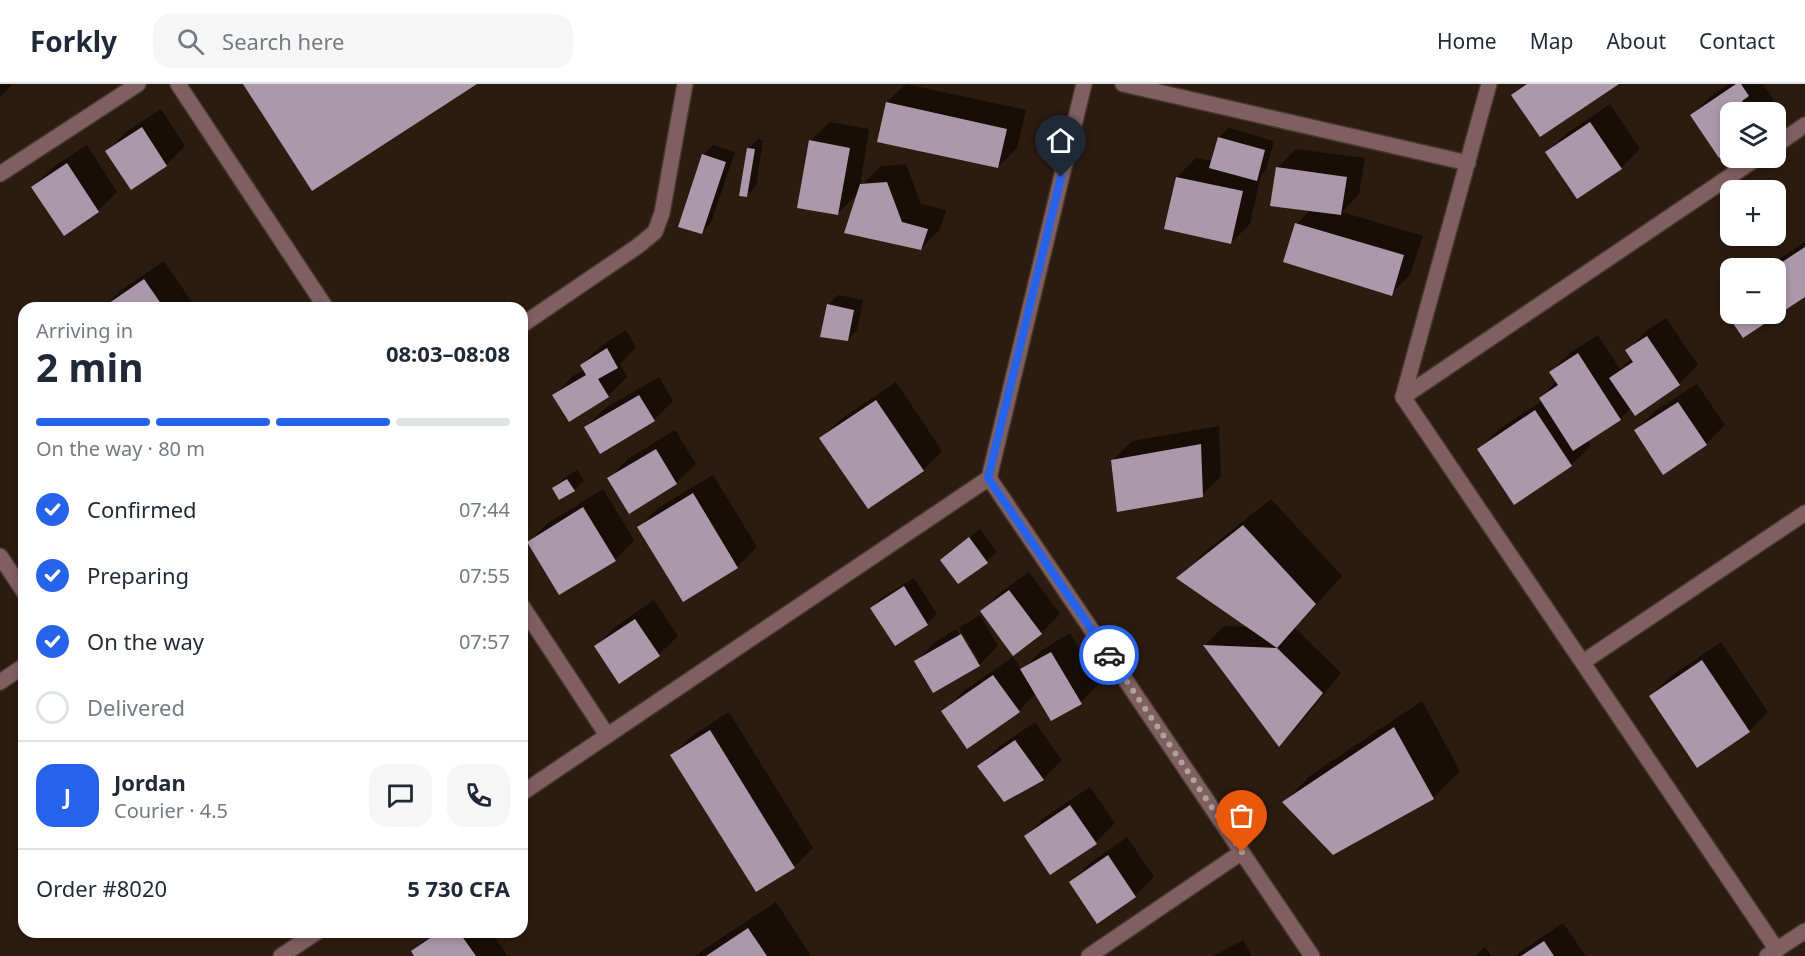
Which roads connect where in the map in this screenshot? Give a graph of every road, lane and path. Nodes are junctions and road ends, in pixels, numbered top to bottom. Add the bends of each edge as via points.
1 (138, 84) edge
2 (178, 84) edge
3 (685, 84) edge
4 (1084, 84) edge
5 (1123, 84) edge
6 (1489, 84) edge
7 (1805, 125) edge
8 (1786, 138) edge
9 (1468, 163) junction
10 (1742, 168) edge
11 (0, 174) edge
12 (322, 302) edge
13 (528, 321) edge
14 (1403, 397) junction
15 (988, 478) junction
16 (1805, 513) edge
17 (0, 556) edge
18 (18, 583) edge
19 (528, 615) edge
20 (1583, 662) junction
21 (18, 670) edge
22 (0, 682) edge
23 (607, 735) junction
24 (528, 789) edge
25 (1242, 852) junction
26 (1805, 931) edge
27 (308, 938) edge
28 (1772, 953) edge
29 (284, 955) edge
30 (1089, 956) edge
31 (1312, 956) edge

1 - 11 street
2 - 12 street
3 - 13 street via 662,213 655,232
4 - 15 street
5 - 9 street
6 - 9 street
7 - 8 street
9 - 14 street
10 - 14 street
14 - 20 street
15 - 23 street
15 - 25 street
16 - 20 street
17 - 18 street
19 - 23 street
20 - 28 street
21 - 22 street
23 - 24 street
25 - 30 street
25 - 31 street
26 - 28 street
27 - 29 street

